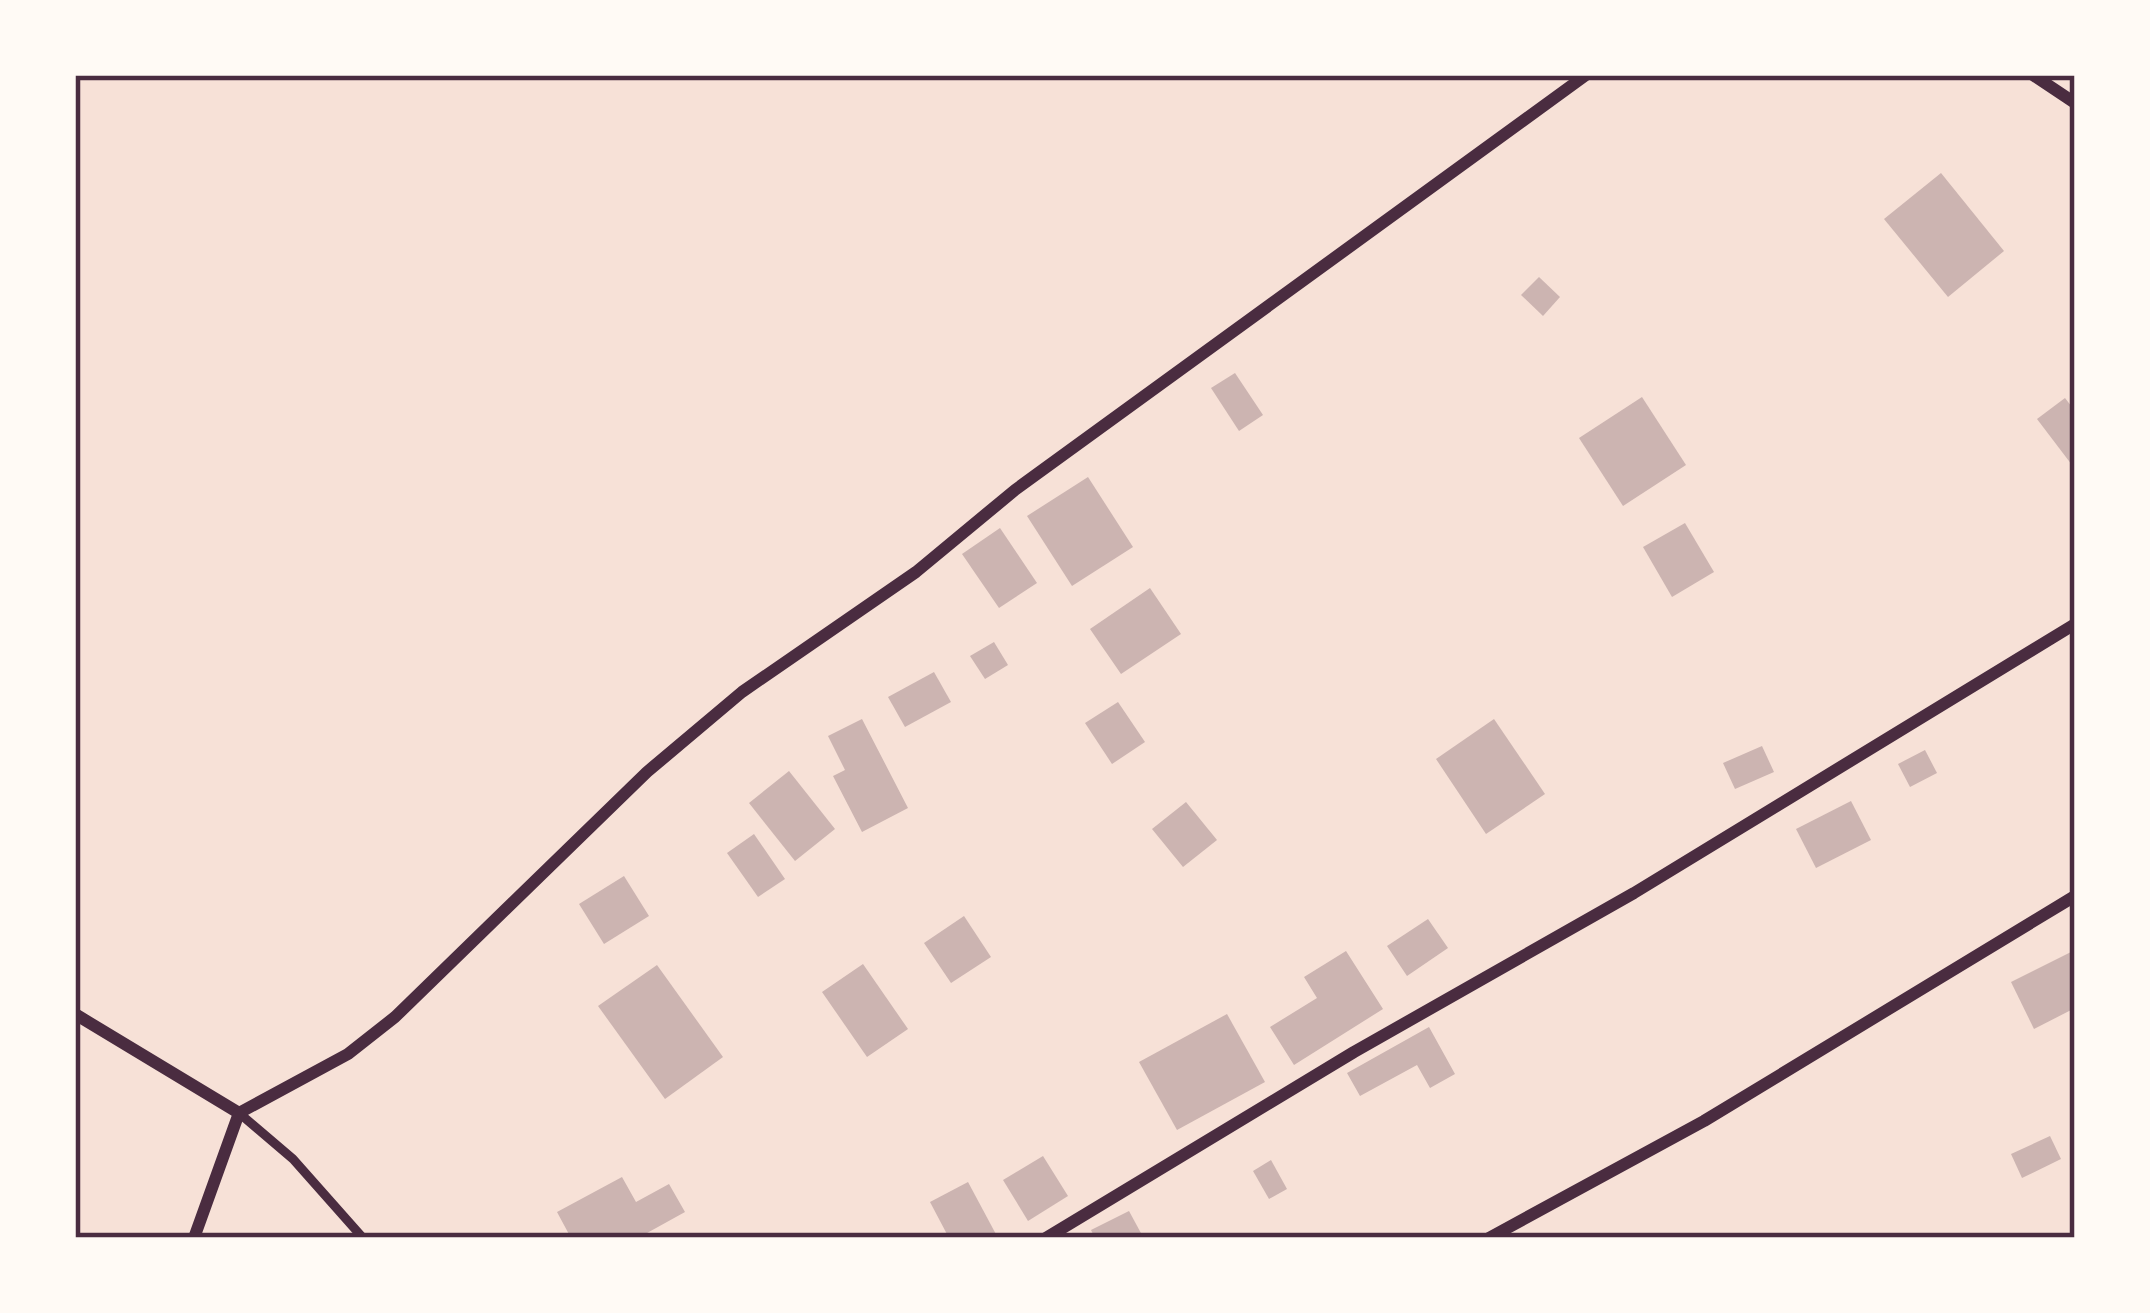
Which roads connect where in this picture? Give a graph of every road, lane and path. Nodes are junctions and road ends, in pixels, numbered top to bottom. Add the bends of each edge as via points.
1 (1586, 75) edge
2 (2032, 75) edge
3 (2075, 103) edge
4 (2075, 624) edge
5 (2075, 896) edge
6 (75, 1014) edge
7 (239, 1113) junction
8 (194, 1238) edge
9 (363, 1238) edge
10 (1046, 1238) edge
11 (1489, 1238) edge

1 - 7 street via 742,692 647,772 395,1017 348,1054
2 - 3 street
4 - 10 street
5 - 11 street via 1704,1121
6 - 7 street
7 - 8 street
7 - 9 lane

